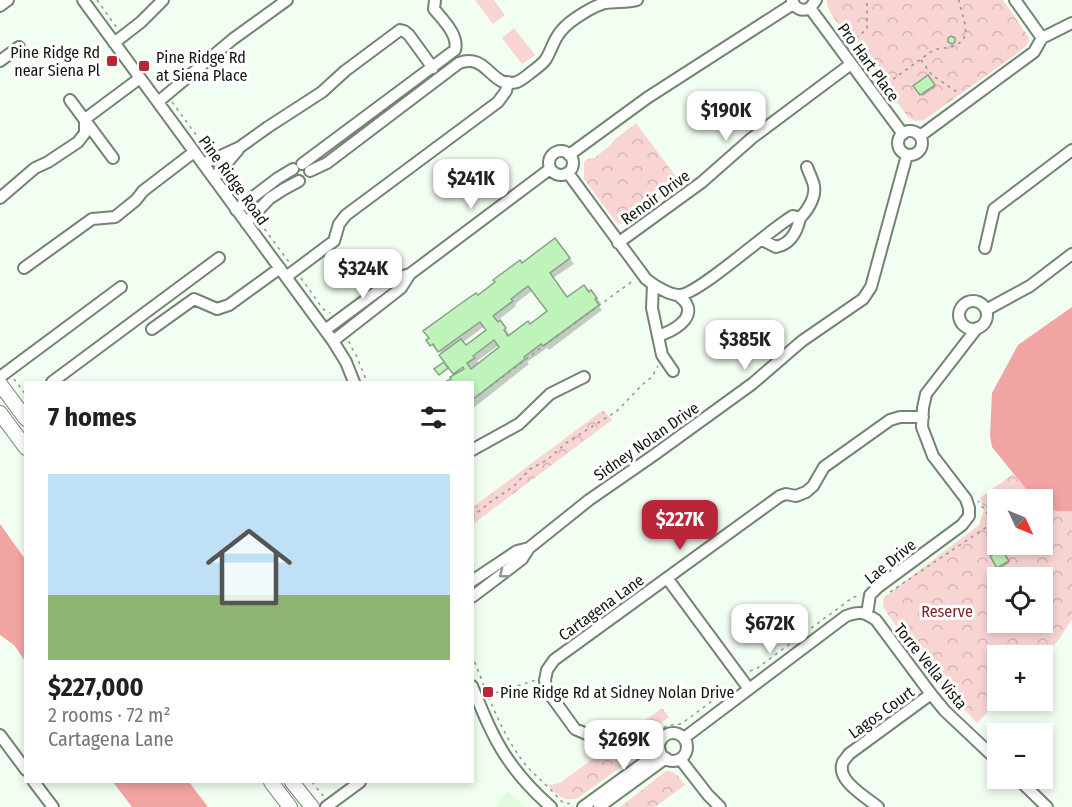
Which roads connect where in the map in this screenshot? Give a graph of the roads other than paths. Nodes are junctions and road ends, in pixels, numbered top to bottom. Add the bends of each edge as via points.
1 (8, 0) edge
2 (83, 0) edge
3 (163, 0) edge
4 (287, 0) edge
5 (435, 0) edge
6 (637, 0) edge
7 (1015, 0) edge
8 (793, 2) edge
9 (813, 4) edge
10 (0, 6) edge
11 (1072, 22) edge
12 (1042, 38) junction
13 (119, 39) junction
14 (19, 47) dead end
15 (0, 61) edge
16 (851, 64) junction
17 (433, 68) junction
18 (140, 78) junction
19 (508, 82) junction
20 (162, 99) junction
21 (70, 100) dead end
22 (85, 119) junction
23 (903, 134) junction
24 (920, 136) junction
25 (240, 147) junction
26 (1072, 150) edge
27 (194, 152) junction
28 (569, 155) junction
29 (907, 155) junction
30 (113, 158) dead end
31 (203, 164) junction
32 (807, 167) dead end
33 (302, 168) junction
34 (550, 169) junction
35 (568, 173) junction
36 (218, 174) junction
37 (0, 198) edge
38 (236, 210) junction
39 (800, 218) junction
40 (246, 223) junction
41 (762, 240) junction
42 (618, 243) junction
43 (985, 248) dead end
44 (1072, 254) edge
45 (219, 258) dead end
46 (24, 268) dead end
47 (283, 273) junction
48 (410, 274) junction
49 (647, 279) junction
50 (121, 287) dead end
51 (679, 296) junction
52 (992, 311) junction
53 (971, 327) junction
54 (152, 329) dead end
55 (325, 330) junction
56 (658, 336) junction
57 (333, 341) junction
58 (673, 371) dead end
59 (0, 377) edge
60 (584, 377) dead end
61 (53, 381) edge
62 (354, 381) edge
63 (0, 384) edge
64 (24, 412) edge
65 (0, 413) edge
66 (922, 417) junction
67 (24, 445) edge
68 (474, 449) edge
69 (529, 548) junction
70 (667, 578) junction
71 (474, 580) edge
72 (474, 595) edge
73 (867, 614) junction
74 (749, 689) junction
75 (474, 691) edge
76 (931, 694) junction
77 (0, 735) edge
78 (591, 736) dead end
79 (684, 738) junction
80 (987, 750) edge
81 (658, 753) junction
82 (680, 759) junction
83 (24, 767) edge
84 (35, 783) edge
85 (272, 783) edge
86 (293, 783) edge
87 (359, 783) edge
88 (1028, 789) edge
89 (579, 805) edge
90 (327, 806) edge
91 (53, 807) edge
92 (290, 807) edge
93 (312, 807) edge
94 (551, 807) edge
95 (599, 807) edge
96 (720, 807) edge
97 (878, 807) edge
98 (1047, 807) edge

1 - 10 street
2 - 13 street, Pine Ridge Road
3 - 13 street
4 - 20 street
5 - 17 street via 434,9 457,44
6 - 19 street via 593,7 563,28 544,62 520,81
7 - 12 street
8 - 9 street via 803,10
8 - 28 street via 647,98
9 - 16 street, Pro Hart Place
11 - 12 street
12 - 24 street via 1034,52
13 - 18 street, Pine Ridge Road
14 - 15 street
16 - 23 street, Pro Hart Place
16 - 42 street, Renoir Drive
17 - 25 street via 409,35 400,30 322,92
17 - 33 street
18 - 20 street, Pine Ridge Road
18 - 22 street
19 - 33 street via 474,61 459,63 327,163
19 - 47 street via 498,102 346,215 334,241
20 - 27 street, Pine Ridge Road
21 - 22 street
22 - 30 street
22 - 37 street via 85,133 78,142 35,168
23 - 24 street via 910,131
23 - 29 street via 898,144
24 - 29 street via 921,150
25 - 31 street
25 - 36 street
26 - 43 street via 994,209
27 - 31 street, Pine Ridge Road
27 - 46 street via 115,217 92,219
28 - 34 street via 562,151 552,155
28 - 35 street via 573,164
29 - 69 street, Sidney Nolan Drive via 871,288 863,299
31 - 36 street, Pine Ridge Road
32 - 39 street via 815,187 812,201
33 - 38 street via 278,178
33 - 40 street via 308,178 270,198
34 - 35 street via 556,174
34 - 48 street
35 - 42 street
36 - 38 street, Pine Ridge Road
38 - 40 street, Pine Ridge Road
39 - 41 street via 786,219
39 - 41 street via 797,230 784,246 776,248
40 - 47 street, Pine Ridge Road
41 - 51 street
42 - 49 street
44 - 52 street
45 - 61 street
47 - 54 street via 218,309 194,299
47 - 55 street, Pine Ridge Road
48 - 55 street via 394,279
48 - 57 street via 401,288
49 - 51 street
49 - 56 street
50 - 59 street
51 - 56 street via 689,312 686,319
52 - 53 street via 984,323
52 - 53 street via 980,303 966,302 959,314 962,323
53 - 66 street, Lae Drive via 926,394
55 - 57 street, Pine Ridge Road
56 - 58 street via 662,355
57 - 62 street, Pine Ridge Road
60 - 68 street via 550,394 519,424
63 - 64 main road
65 - 67 main road
66 - 70 street, Cartagena Lane via 890,420 824,467 806,492 780,496
66 - 73 street, Lae Drive via 933,456 966,499 969,516 878,587 870,597
69 - 71 street, Sidney Nolan Drive via 517,551
69 -> 72 street, Sidney Nolan Drive via 522,559
70 - 74 street
70 - 78 street, Cartagena Lane via 554,660 547,670 546,689 575,729
73 - 74 street via 846,616
73 - 76 street, Torre Vella Vista via 876,620
74 - 79 street
75 - 94 street via 507,759
76 - 80 street, Torre Vella Vista
76 - 97 street, Lagos Court via 849,754 843,763 842,774 847,783
77 - 83 street
79 - 81 street via 676,733 667,735
79 - 82 street via 687,749
81 - 82 street
81 - 89 street
81 - 95 street
82 - 96 street
84 - 91 street
85 - 92 main road
86 - 93 main road
87 - 90 street
88 - 98 street

